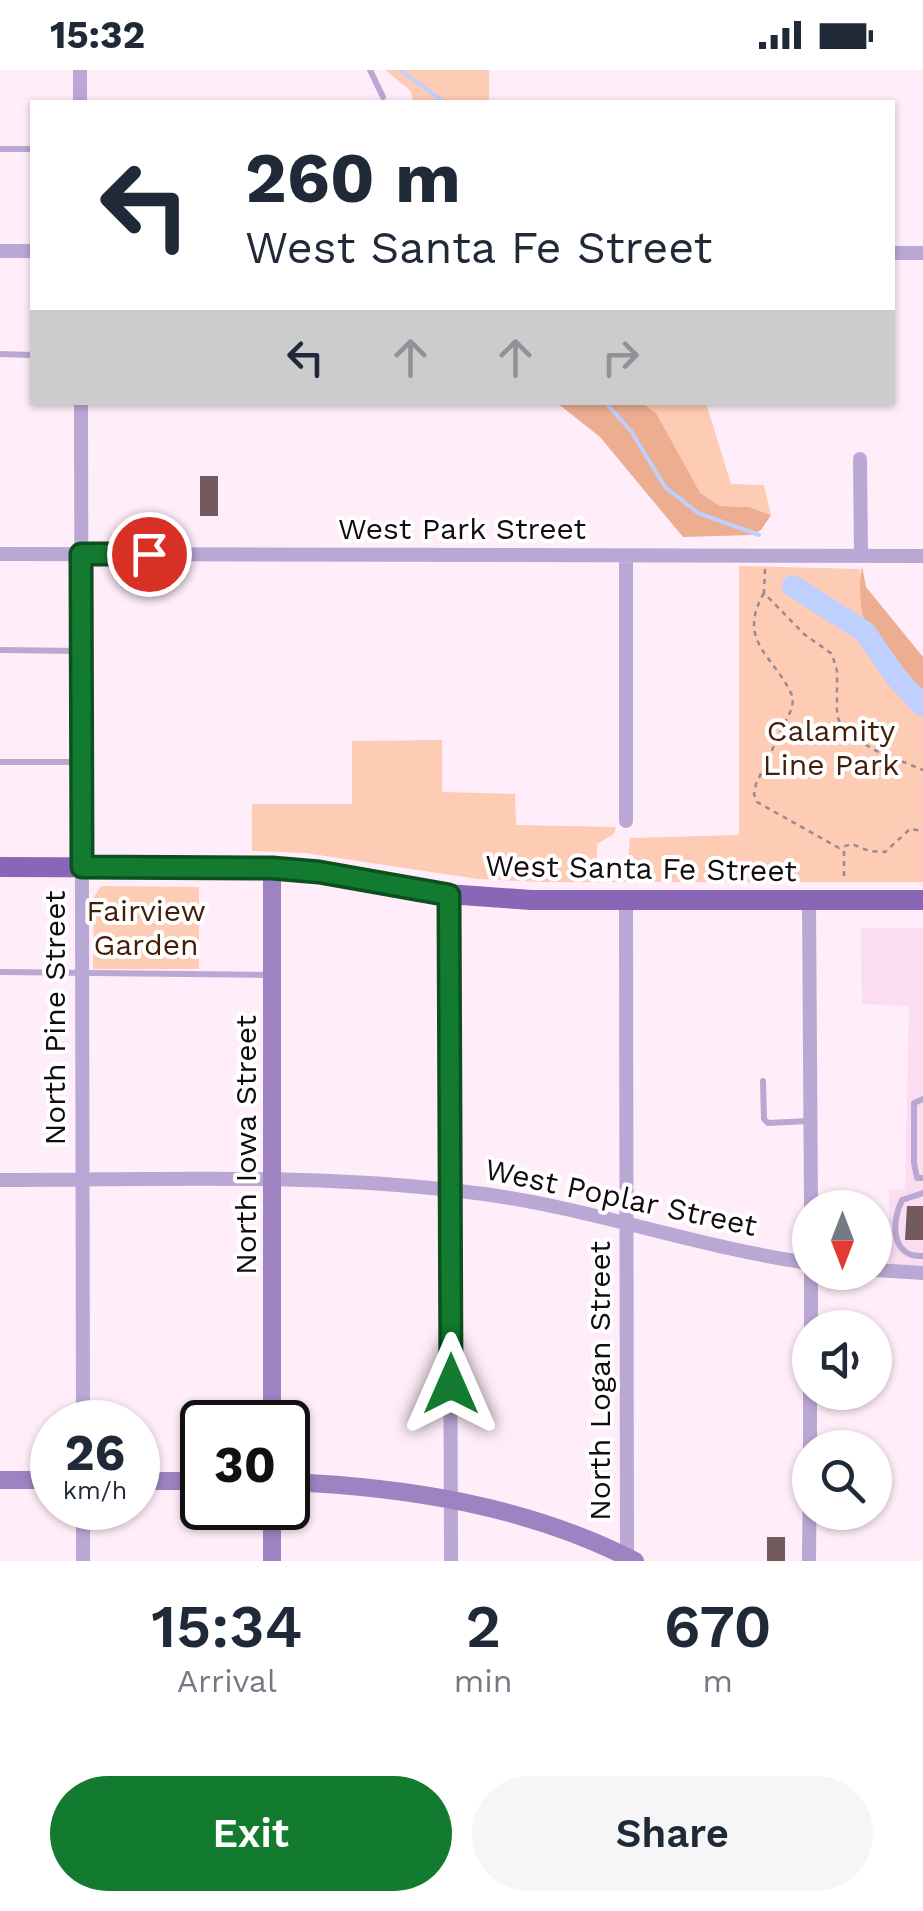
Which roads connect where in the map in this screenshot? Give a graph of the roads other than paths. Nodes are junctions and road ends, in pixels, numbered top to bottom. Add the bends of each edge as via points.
1 (80, 70) edge
2 (370, 70) edge
3 (383, 98) dead end
4 (80, 100) edge
5 (0, 149) edge
6 (30, 149) edge
7 (0, 251) edge
8 (30, 251) edge
9 (895, 253) edge
10 (923, 253) edge
11 (0, 354) edge
12 (30, 354) edge
13 (81, 405) edge
14 (860, 459) dead end
15 (0, 554) edge
16 (81, 554) junction
17 (626, 556) junction
18 (861, 556) junction
19 (923, 556) edge
20 (0, 650) edge
21 (81, 651) junction
22 (0, 762) edge
23 (82, 762) junction
24 (626, 821) dead end
25 (82, 867) junction
26 (0, 868) edge
27 (272, 868) junction
28 (449, 895) junction
29 (809, 900) junction
30 (923, 900) edge
31 (626, 901) junction
32 (0, 972) edge
33 (82, 973) junction
34 (272, 975) junction
35 (764, 1081) dead end
36 (923, 1099) edge
37 (810, 1121) junction
38 (923, 1178) edge
39 (0, 1180) edge
40 (82, 1180) junction
41 (272, 1180) junction
42 (451, 1190) junction
43 (811, 1190) edge
44 (923, 1193) edge
45 (626, 1224) junction
46 (923, 1256) edge
47 (792, 1260) edge
48 (916, 1268) edge
49 (82, 1400) edge
50 (272, 1400) edge
51 (0, 1480) edge
52 (30, 1480) edge
53 (310, 1484) edge
54 (451, 1500) junction
55 (83, 1530) edge
56 (272, 1530) edge
57 (810, 1530) edge
58 (629, 1560) edge
59 (83, 1561) edge
60 (272, 1561) edge
61 (451, 1561) edge
62 (810, 1561) edge

1 - 4 street
2 - 3 lane
5 - 6 lane
7 - 8 street
9 - 10 street
11 - 12 lane
13 - 16 street, North Pine Street
14 - 18 street
15 - 16 street, West Park Street
16 - 17 street, West Park Street
16 - 21 street, North Pine Street
17 - 18 street, West Park Street
17 - 24 street
18 - 19 street, West Park Street
20 - 21 lane
21 - 23 street, North Pine Street
22 - 23 lane
23 - 25 street, North Pine Street
25 - 26 main road, West Santa Fe Street
25 - 27 main road, West Santa Fe Street
25 - 33 street, North Pine Street
27 - 28 main road, West Santa Fe Street
27 - 34 street, North Iowa Street
28 - 31 main road, West Santa Fe Street
28 - 42 street
29 - 30 main road, West Santa Fe Street
29 - 31 main road, West Santa Fe Street
29 - 37 street
31 - 45 street, North Logan Street
32 - 33 lane
33 - 34 lane
33 - 40 street, North Pine Street
34 - 41 street, North Iowa Street
35 - 37 lane via 764,1120
36 - 38 lane via 914,1102 914,1163
37 - 43 street
39 - 40 street, West Poplar Street
40 - 41 street, West Poplar Street
40 - 49 street, North Pine Street
41 - 42 street, West Poplar Street
41 - 50 street, North Iowa Street
42 - 45 street, West Poplar Street
42 - 54 street
44 - 48 lane via 902,1200 896,1212 894,1234
45 - 47 street, West Poplar Street
45 - 58 street, North Logan Street
46 - 48 lane
51 - 52 street
53 - 54 street
54 - 58 street via 548,1524
54 - 61 street
55 - 59 street
56 - 60 street
57 - 62 street

